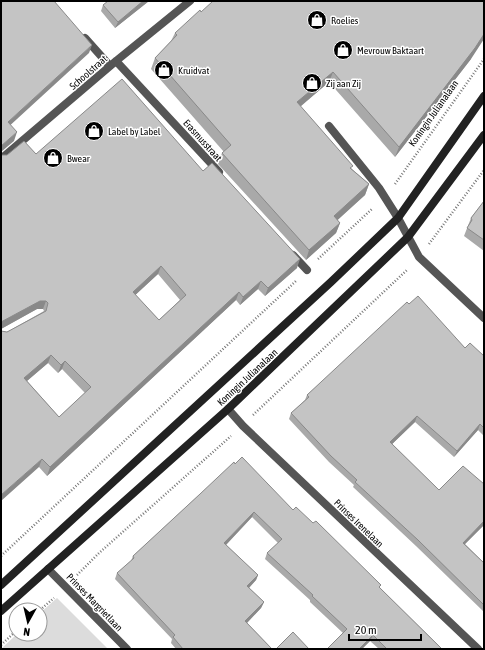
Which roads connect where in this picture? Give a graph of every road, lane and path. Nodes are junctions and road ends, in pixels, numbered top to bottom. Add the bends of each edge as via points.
1 (190, 1) edge
2 (80, 34) edge
3 (484, 59) edge
4 (113, 64) junction
5 (484, 96) edge
6 (329, 126) dead end
7 (484, 135) edge
8 (1, 160) edge
9 (484, 170) edge
10 (223, 177) edge
11 (385, 198) junction
12 (398, 218) junction
13 (408, 237) junction
14 (288, 250) edge
15 (419, 257) junction
16 (307, 270) junction
17 (484, 318) edge
18 (228, 409) junction
19 (243, 426) junction
20 (1, 556) edge
21 (89, 563) dead end
22 (48, 569) junction
23 (1, 585) edge
24 (1, 611) edge
25 (127, 649) edge
26 (478, 649) edge

1 - 4 street, Schoolstraat
2 - 4 street, Erasmusstraat
3 - 11 path, Koningin Julianalaan
4 - 8 street, Schoolstraat
4 - 10 street, Erasmusstraat
5 - 12 main road, Koningin Julianalaan
6 - 11 street
7 - 13 main road, Koningin Julianalaan
9 - 15 path
11 - 12 street
11 - 16 path, Koningin Julianalaan
12 - 13 street
12 - 23 main road, Koningin Julianalaan
13 - 15 street
13 - 18 main road, Koningin Julianalaan
14 - 16 street
15 - 17 street
15 - 19 path
16 - 20 path, Koningin Julianalaan
18 - 19 street, Prinses Irenelaan
18 - 22 main road, Koningin Julianalaan
19 - 21 path
19 - 26 street, Prinses Irenelaan
22 - 24 main road, Koningin Julianalaan
22 - 25 street, Prinses Margrietlaan

